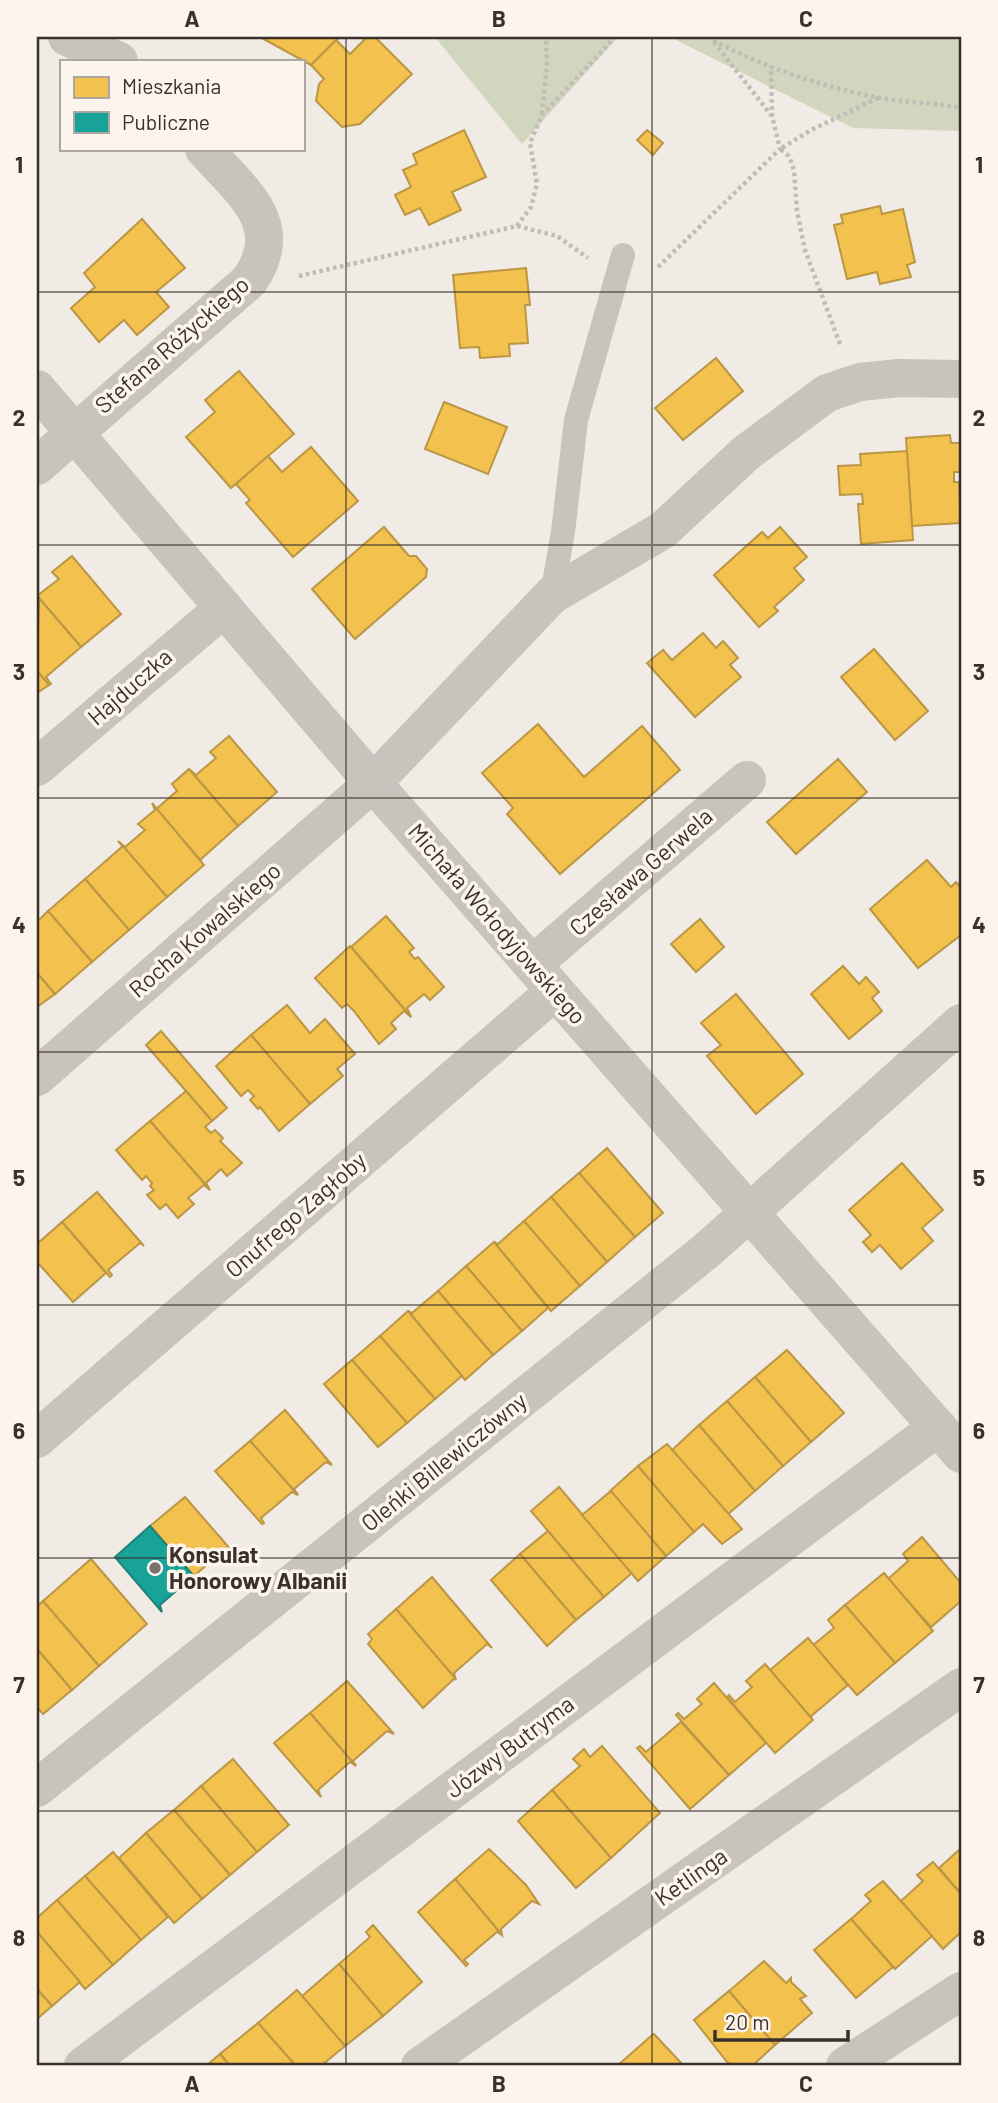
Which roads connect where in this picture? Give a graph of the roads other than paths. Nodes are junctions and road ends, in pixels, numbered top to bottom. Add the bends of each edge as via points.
1 (67, 37) edge
2 (117, 60) edge
3 (205, 150) edge
4 (620, 266) road end
5 (961, 379) edge
6 (37, 389) edge
7 (74, 432) junction
8 (37, 466) edge
9 (552, 595) junction
10 (223, 608) junction
11 (37, 767) edge
12 (747, 779) dead end
13 (373, 783) junction
14 (545, 977) junction
15 (961, 1023) edge
16 (37, 1077) edge
17 (750, 1210) junction
18 (37, 1439) edge
19 (949, 1441) edge
20 (961, 1687) edge
21 (37, 1788) edge
22 (961, 1992) edge
23 (83, 2066) edge
24 (420, 2066) edge
25 (845, 2066) edge

1 - 2 street
3 - 7 street, Stefana Różyckiego via 250,201 263,223 266,240 261,264 239,289
4 - 9 lane via 576,420
5 - 9 street, Rocha Kowalskiego via 860,382 827,393 746,453 663,530
6 - 7 street, Michała Wołodyjowskiego
7 - 8 street, Stefana Różyckiego
7 - 10 street, Michała Wołodyjowskiego
9 - 13 street, Rocha Kowalskiego
10 - 11 street, Hajduczka
10 - 13 street, Michała Wołodyjowskiego
12 - 14 street, Czesława Gerwela
13 - 14 street, Michała Wołodyjowskiego
13 - 16 street, Rocha Kowalskiego
14 - 17 street, Michała Wołodyjowskiego
14 - 18 street, Onufrego Zagłoby
15 - 17 street, Oleńki Billewiczówny
17 - 19 street, Michała Wołodyjowskiego
17 - 21 street, Oleńki Billewiczówny via 706,1251
19 - 23 street, Józwy Butryma
20 - 24 street, Ketlinga
22 - 25 street

